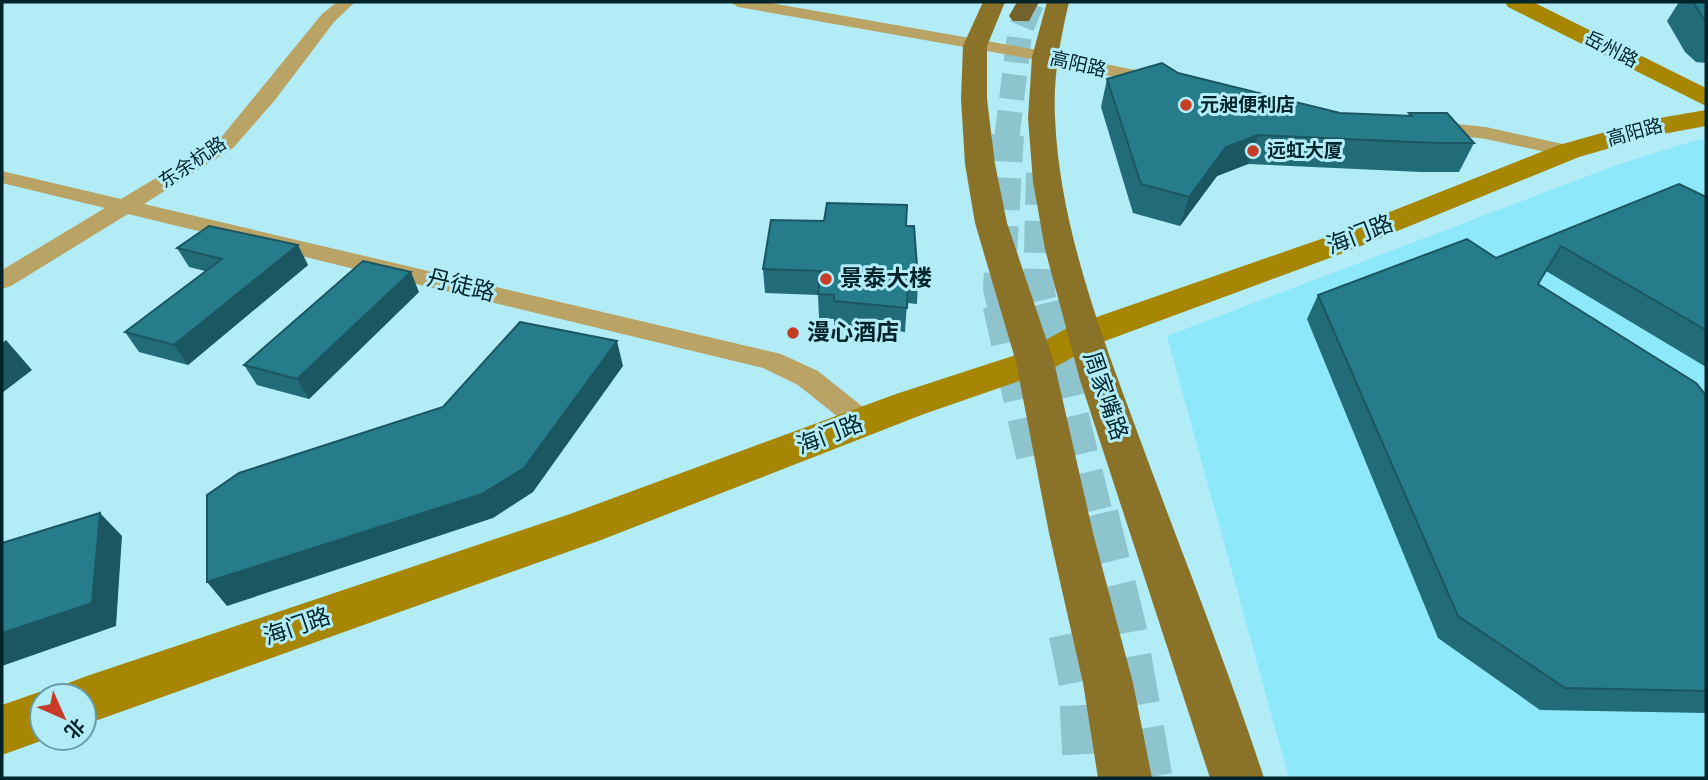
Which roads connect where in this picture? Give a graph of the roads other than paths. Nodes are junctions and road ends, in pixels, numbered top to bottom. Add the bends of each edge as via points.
1 (347, 2) edge
2 (738, 2) edge
3 (994, 2) edge
4 (1058, 2) edge
5 (1516, 2) edge
6 (975, 46) junction
7 (1043, 56) junction
8 (1172, 84) edge
9 (1706, 98) edge
10 (1706, 118) edge
11 (1411, 125) edge
12 (1569, 151) junction
13 (2, 177) edge
14 (125, 205) junction
15 (2, 281) edge
16 (1084, 335) junction
17 (1035, 362) junction
18 (863, 422) junction
19 (98, 696) edge
20 (28, 721) edge
21 (2, 730) edge
22 (1125, 778) edge
23 (1237, 778) edge

1 - 14 street, 东余杭路 via 328,18 226,144
2 - 6 street, 高阳路
3 - 6 main road
4 - 7 main road, 周家嘴路
5 - 9 street, 岳州路
6 - 7 street, 高阳路
6 - 17 main road via 974,99 991,223
7 - 8 street, 高阳路
7 - 16 main road, 周家嘴路 via 1045,150 1056,235
10 - 12 street, 高阳路 via 1648,128
11 - 12 street, 高阳路 via 1486,133
12 - 16 street, 海门路 via 1335,245
13 - 14 street, 丹徒路
14 - 15 street, 东余杭路
14 - 18 street, 丹徒路 via 771,361 807,379
16 - 17 street, 海门路
16 - 23 main road, 周家嘴路
17 - 18 street, 海门路
17 - 22 main road
18 - 19 street, 海门路 via 585,527
20 - 21 street

